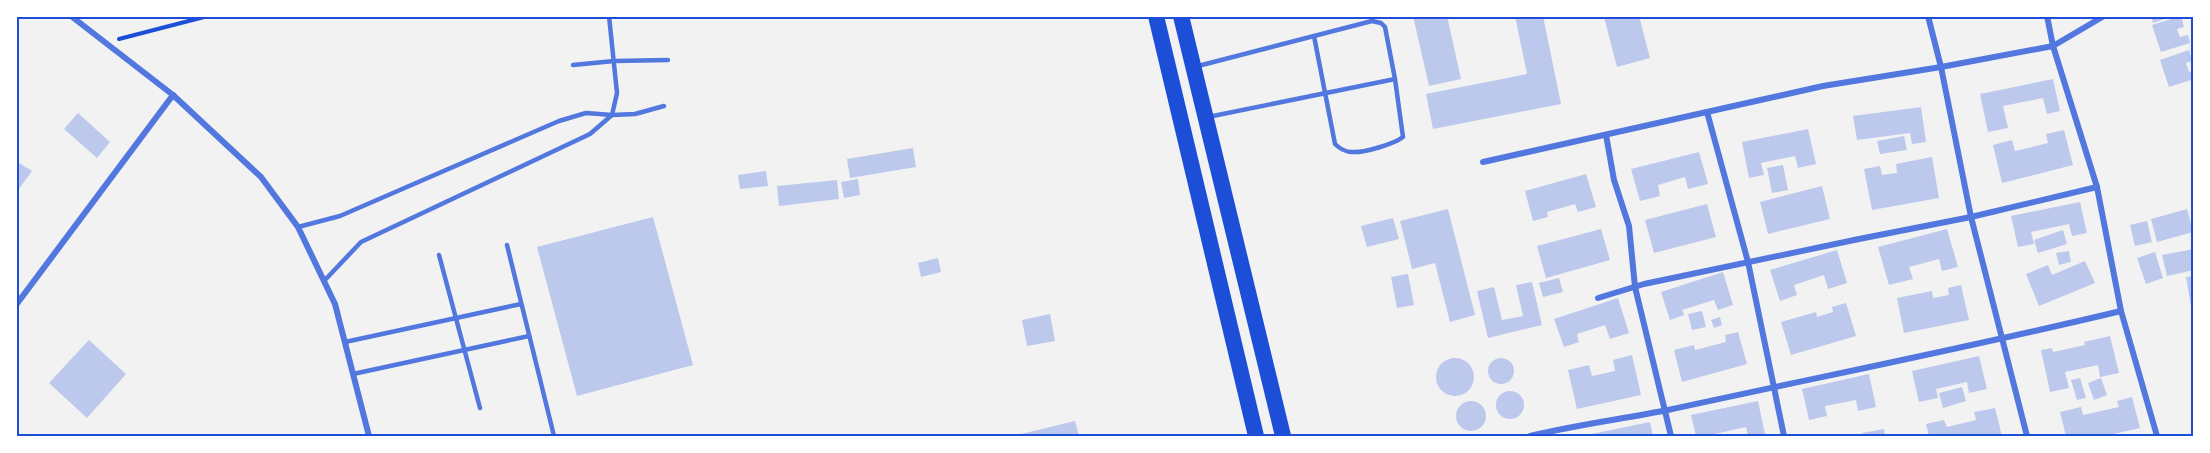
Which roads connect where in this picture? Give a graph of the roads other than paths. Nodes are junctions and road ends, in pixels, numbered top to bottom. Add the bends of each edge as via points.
1 (71, 16) edge
2 (609, 16) edge
3 (1156, 16) edge
4 (1181, 16) edge
5 (1928, 16) edge
6 (2047, 16) edge
7 (2104, 16) edge
8 (1314, 36) junction
9 (2053, 46) junction
10 (668, 60) dead end
11 (614, 61) junction
12 (573, 64) dead end
13 (1193, 67) junction
14 (1941, 67) junction
15 (1395, 80) junction
16 (1324, 94) junction
17 (173, 95) junction
18 (664, 106) dead end
19 (1707, 112) junction
20 (612, 115) junction
21 (1206, 117) junction
22 (1606, 135) junction
23 (1483, 162) dead end
24 (2097, 187) junction
25 (1971, 217) junction
26 (298, 227) junction
27 (507, 245) dead end
28 (439, 255) dead end
29 (1748, 262) junction
30 (324, 281) junction
31 (1635, 287) junction
32 (1598, 298) dead end
33 (521, 304) junction
34 (16, 305) edge
35 (2121, 311) junction
36 (455, 318) junction
37 (529, 336) junction
38 (2002, 340) junction
39 (345, 342) junction
40 (464, 350) junction
41 (353, 374) junction
42 (1773, 386) junction
43 (480, 408) dead end
44 (1665, 410) junction
45 (1555, 433) edge
46 (369, 436) edge
47 (554, 436) edge
48 (1256, 436) edge
49 (1283, 436) edge
50 (1530, 436) edge
51 (1671, 436) edge
52 (1784, 436) edge
53 (2027, 436) edge
54 (2157, 436) edge

1 - 17 street
2 - 11 lane
3 - 48 highway
4 - 13 highway
5 - 14 street
6 - 9 street
7 - 9 street
8 - 13 lane
8 - 15 lane via 1381,22
8 - 16 lane
9 - 14 street
9 - 24 street
10 - 11 lane
11 - 12 lane
11 - 20 lane via 617,93
13 - 21 highway
14 - 19 street via 1823,86
14 - 25 street
15 - 16 lane
15 - 16 lane via 1403,137 1396,143 1353,152 1335,144
16 - 21 lane
17 - 26 street via 261,177
17 - 34 street
18 - 20 lane
19 - 22 street
19 - 29 street
20 - 26 lane via 586,112 559,121 340,216
20 - 30 lane via 590,134 361,242
21 - 49 highway
22 - 23 street
22 - 31 street via 1614,180 1629,226
24 - 25 street
24 - 35 street
25 - 29 street
25 - 38 street
26 - 30 street
27 - 33 lane
28 - 36 lane
29 - 31 street
29 - 42 street
30 - 39 street
31 - 32 street
31 - 44 street
33 - 36 lane
33 - 37 lane
35 - 38 street
35 - 54 street
36 - 39 lane
36 - 40 lane
37 - 40 lane
37 - 47 lane
38 - 42 street
38 - 53 street
39 - 41 street
40 - 41 lane
40 - 43 lane
41 - 46 street
42 - 44 street
42 - 52 street
44 - 45 street
44 - 51 street
45 - 50 street

